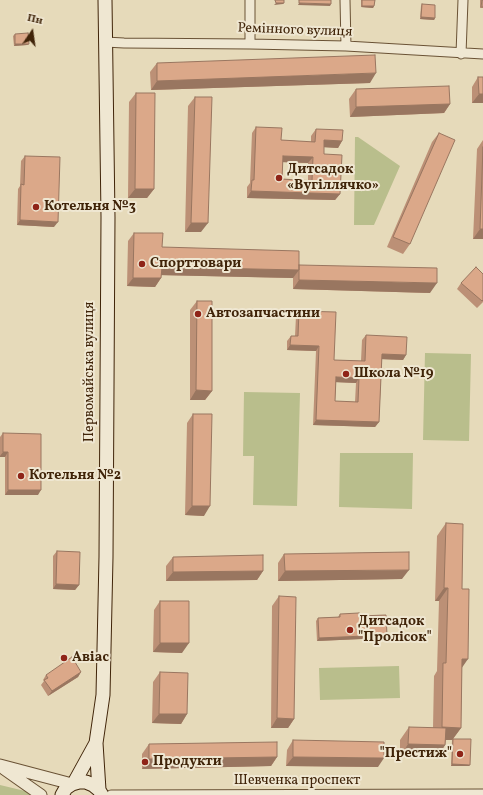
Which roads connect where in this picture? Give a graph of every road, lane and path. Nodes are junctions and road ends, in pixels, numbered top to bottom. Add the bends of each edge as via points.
1 (105, 0) edge
2 (250, 0) edge
3 (345, 0) edge
4 (463, 0) edge
5 (105, 42) junction
6 (250, 44) junction
7 (346, 46) junction
8 (462, 54) junction
9 (483, 54) edge
10 (96, 743) junction
11 (0, 766) edge
12 (73, 783) junction
13 (104, 793) edge
14 (483, 794) edge
15 (41, 795) edge
16 (62, 795) edge

1 - 5 main road, Первомайська вулиця
2 - 6 street
3 - 7 street
4 - 8 street
5 - 6 street, Ремінного вулиця
5 - 10 main road, Первомайська вулиця via 108,225 105,621 103,695
6 - 7 street, Ремінного вулиця
7 - 8 street, Ремінного вулиця
8 - 9 street, Ремінного вулиця
10 - 12 main road, Первомайська вулиця
10 - 13 main road, Первомайська вулиця
11 - 12 street
11 - 15 street
12 - 13 main road via 93,784
12 - 16 main road, Первомайська вулиця
13 - 14 street, Шевченка проспект

